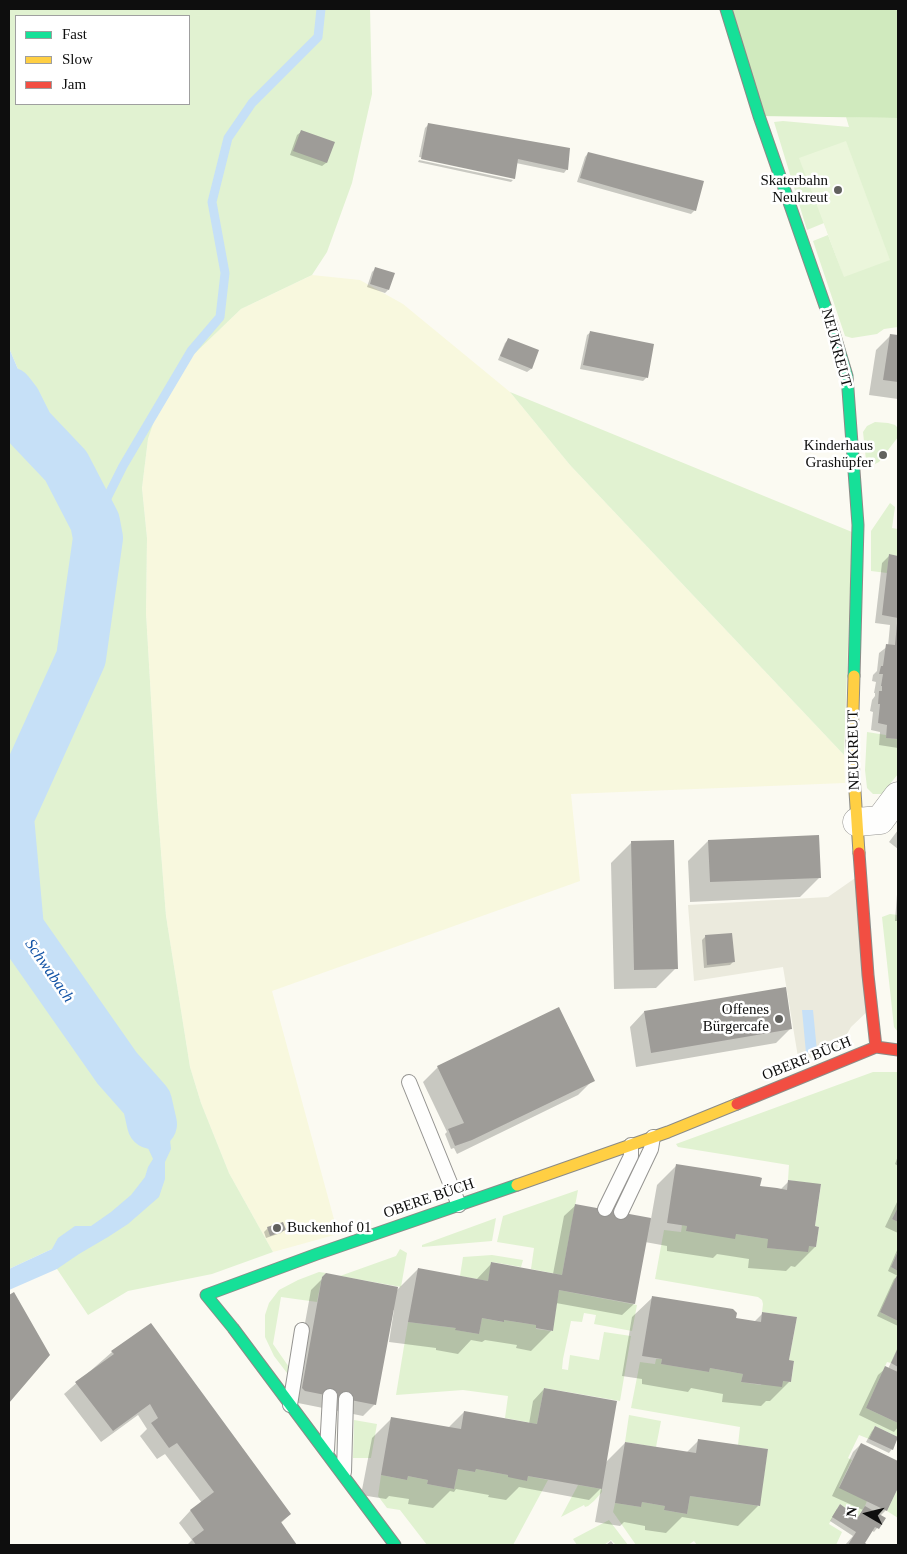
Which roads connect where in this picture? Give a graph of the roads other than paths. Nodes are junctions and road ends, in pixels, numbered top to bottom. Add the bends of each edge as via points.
1 (726, 9) edge
2 (898, 796) edge
3 (857, 822) junction
4 (876, 1047) junction
5 (898, 1050) edge
6 (409, 1082) dead end
7 (653, 1137) junction
8 (631, 1145) junction
9 (459, 1205) junction
10 (605, 1209) dead end
11 (621, 1212) dead end
12 (302, 1330) dead end
13 (330, 1396) dead end
14 (346, 1399) dead end
15 (290, 1405) junction
16 (327, 1455) junction
17 (344, 1478) junction
18 (395, 1545) edge

1 - 3 street, NEUKREUT via 847,376 858,525 852,744
2 - 3 street via 880,820
3 - 4 street, NEUKREUT
4 - 5 street, OBERE BÜCH
4 - 7 street, OBERE BÜCH
6 - 9 lane
7 - 8 street, OBERE BÜCH
7 - 11 lane via 651,1149
8 - 9 street, OBERE BÜCH
8 - 10 lane via 631,1156
9 - 15 street, OBERE BÜCH via 206,1295
12 - 15 lane
13 - 16 lane
14 - 17 lane
15 - 16 street, OBERE BÜCH
16 - 17 street, OBERE BÜCH
17 - 18 street, OBERE BÜCH

